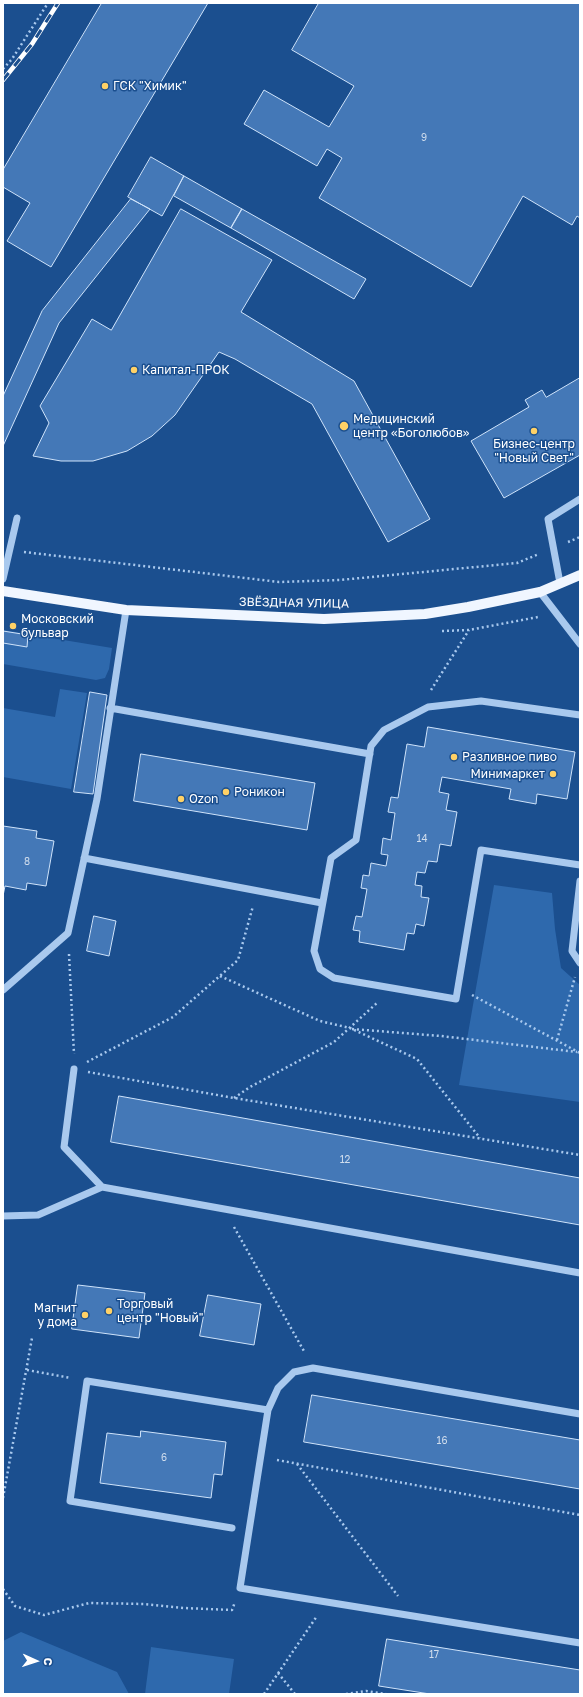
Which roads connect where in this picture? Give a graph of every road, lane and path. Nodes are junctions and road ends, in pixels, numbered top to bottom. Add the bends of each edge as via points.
1 (48, 3) edge
2 (3, 69) edge
3 (580, 499) edge
4 (17, 518) dead end
5 (580, 537) edge
6 (553, 548) junction
7 (9, 551) junction
8 (580, 575) edge
9 (3, 579) edge
10 (560, 583) junction
11 (3, 591) edge
12 (540, 592) junction
13 (126, 610) junction
14 (557, 613) junction
15 (580, 644) edge
16 (110, 708) junction
17 (416, 713) junction
18 (580, 715) edge
19 (370, 754) junction
20 (84, 858) junction
21 (580, 865) edge
22 (580, 881) edge
23 (258, 891) junction
24 (322, 903) junction
25 (68, 933) junction
26 (580, 963) edge
27 (220, 976) junction
28 (458, 987) junction
29 (393, 988) junction
30 (3, 990) edge
31 (350, 1028) junction
32 (557, 1040) junction
33 (579, 1052) edge
34 (74, 1069) junction
35 (234, 1098) junction
36 (480, 1138) junction
37 (580, 1155) edge
38 (102, 1187) junction
39 (224, 1209) junction
40 (3, 1216) edge
41 (580, 1273) edge
42 (32, 1338) dead end
43 (313, 1368) junction
44 (27, 1370) junction
45 (87, 1381) junction
46 (268, 1410) junction
47 (580, 1414) edge
48 (261, 1457) junction
49 (296, 1463) junction
50 (3, 1498) edge
51 (580, 1515) edge
52 (232, 1528) dead end
53 (240, 1588) junction
54 (3, 1589) edge
55 (326, 1602) junction
56 (414, 1616) junction
57 (580, 1643) edge
58 (278, 1674) junction
59 (264, 1694) edge
60 (295, 1694) edge
61 (346, 1694) edge
62 (386, 1694) edge

1 - 2 path
3 - 6 lane via 548,519
4 - 7 lane
5 - 6 path
6 - 7 path via 517,563 340,580 279,582
6 - 10 lane
7 - 9 lane
8 - 10 main road, ЗВЁЗДНАЯ УЛИЦА
10 - 12 main road, ЗВЁЗДНАЯ УЛИЦА
11 - 13 main road, ЗВЁЗДНАЯ УЛИЦА
12 - 13 main road, ЗВЁЗДНАЯ УЛИЦА via 425,614 324,619
12 - 14 lane
13 - 16 lane
14 - 15 lane
14 - 17 path via 469,630
16 - 19 lane
16 - 20 lane via 97,799
17 - 18 lane via 428,707 481,701
17 - 19 lane via 384,730 371,746
19 - 24 lane via 356,840 331,858
20 - 23 lane
20 - 25 lane
21 - 28 lane via 481,850
22 - 26 lane via 572,950
23 - 24 lane
23 - 27 path via 238,960
24 - 29 lane via 314,951 320,969 334,978
25 - 30 lane
25 - 34 path
26 - 32 path
27 - 31 path via 320,1021
27 - 34 path via 173,1017
28 - 29 lane via 456,999
28 - 32 path
29 - 31 path
31 - 33 path
31 - 35 path via 334,1042
31 - 36 path via 416,1059
32 - 33 path
34 - 35 path
34 - 38 lane via 64,1147
35 - 36 path
36 - 37 path
38 - 39 lane
38 - 40 lane via 38,1215
39 - 41 lane
39 - 43 path
42 - 44 path
43 - 46 lane via 294,1372 278,1388
43 - 47 lane
44 - 45 path
44 - 50 path
45 - 46 lane
45 - 52 lane via 70,1501
46 - 48 lane
48 - 49 path
48 - 53 lane
49 - 51 path
49 - 56 path
53 - 54 path via 232,1610 89,1603 44,1616 15,1606
53 - 55 lane
55 - 56 lane
55 - 58 path
56 - 57 lane
58 - 59 path
58 - 60 path
61 - 62 path via 366,1690

